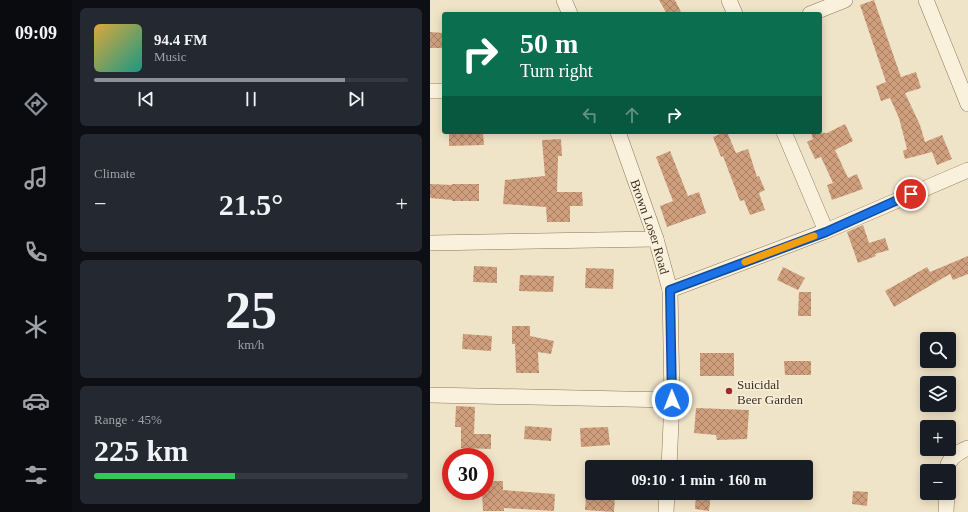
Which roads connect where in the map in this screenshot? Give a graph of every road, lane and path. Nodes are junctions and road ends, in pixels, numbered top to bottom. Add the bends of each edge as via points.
1 (564, 0) edge
2 (729, 0) edge
3 (845, 0) edge
4 (926, 0) edge
5 (569, 12) edge
6 (734, 12) edge
7 (815, 12) edge
8 (430, 91) edge
9 (442, 91) edge
10 (968, 104) edge
11 (619, 134) edge
12 (785, 134) edge
13 (968, 170) edge
14 (826, 232) junction
15 (656, 239) junction
16 (430, 243) edge
17 (670, 290) junction
18 (430, 395) edge
19 (672, 400) junction
20 (968, 448) edge
21 (669, 460) edge
22 (949, 464) edge
23 (667, 500) edge
24 (947, 500) edge
25 (666, 512) edge
26 (946, 512) edge

1 - 5 street
2 - 6 street
3 - 7 street
4 - 10 street
8 - 9 street
11 - 15 street, Brown Loser Road
12 - 14 street
13 - 14 street
14 - 17 street
15 - 16 street
15 - 17 street, Brown Loser Road
17 - 19 street, Brown Loser Road
18 - 19 street
19 - 21 street, Brown Loser Road
20 - 22 street via 958,452
23 - 25 street
24 - 26 street

